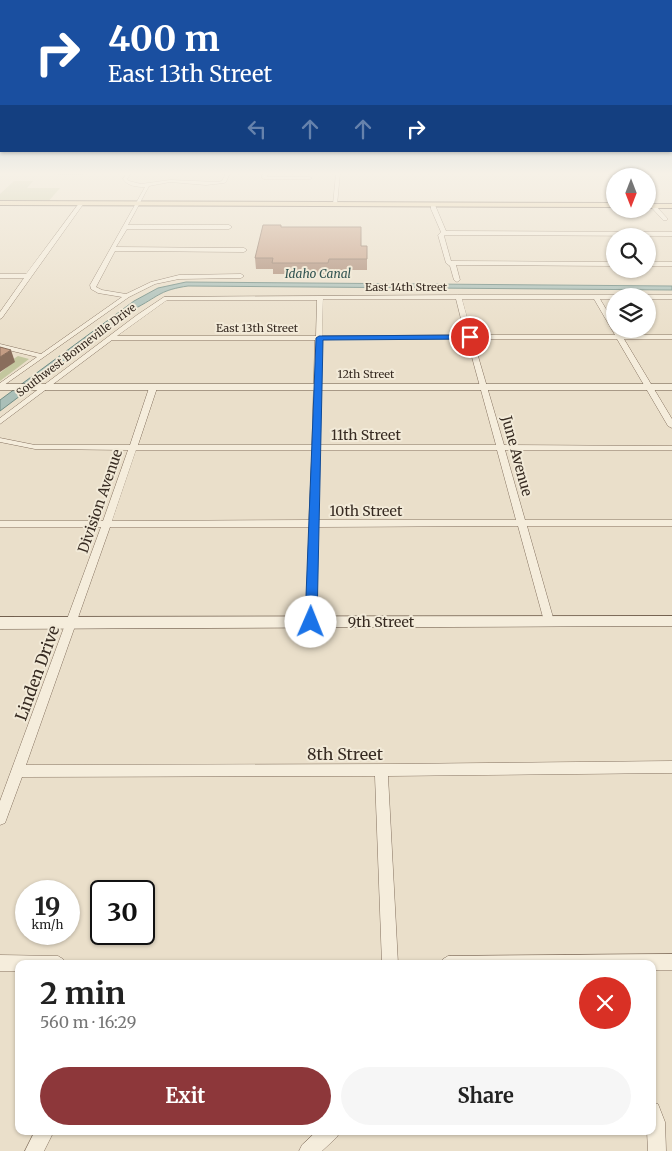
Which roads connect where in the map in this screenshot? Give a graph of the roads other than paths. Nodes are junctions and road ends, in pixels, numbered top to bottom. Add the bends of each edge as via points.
1 (64, 227) edge
2 (124, 227) joint
3 (229, 227) dead end
4 (442, 227) edge
5 (444, 233) junction
6 (672, 234) edge
7 (113, 249) junction
8 (244, 250) dead end
9 (449, 263) junction
10 (606, 264) edge
11 (656, 264) edge
12 (672, 264) edge
13 (0, 276) edge
14 (28, 276) junction
15 (241, 276) dead end
16 (457, 280) dead end
17 (127, 296) junction
18 (458, 297) junction
19 (596, 297) junction
20 (606, 297) edge
21 (656, 297) edge
22 (672, 297) edge
23 (166, 298) joint
24 (320, 298) junction
25 (606, 314) edge
26 (0, 316) edge
27 (470, 337) junction
28 (606, 337) edge
29 (656, 337) edge
30 (672, 337) edge
31 (112, 338) junction
32 (319, 338) junction
33 (621, 338) edge
34 (0, 346) edge
35 (43, 356) junction
36 (0, 387) edge
37 (12, 387) joint
38 (35, 387) joint
39 (46, 387) junction
40 (318, 387) junction
41 (483, 387) junction
42 (649, 387) junction
43 (672, 387) edge
44 (153, 388) junction
45 (0, 422) edge
46 (672, 426) edge
47 (0, 440) edge
48 (133, 447) junction
49 (316, 448) junction
50 (501, 448) junction
51 (672, 448) edge
52 (672, 523) edge
53 (0, 524) edge
54 (107, 524) junction
55 (521, 524) junction
56 (313, 525) junction
57 (549, 621) junction
58 (672, 621) edge
59 (311, 622) junction
60 (0, 623) edge
61 (72, 623) junction
62 (672, 767) edge
63 (381, 770) junction
64 (19, 771) junction
65 (0, 819) edge
66 (390, 960) edge
67 (656, 962) edge
68 (672, 962) edge
69 (0, 963) edge
70 (15, 963) edge
71 (656, 1122) edge
72 (43, 1135) edge
73 (326, 1135) edge
74 (34, 1151) edge
75 (308, 1151) edge
76 (657, 1151) edge

1 - 14 street
2 - 3 street
2 - 7 street
4 - 5 street
5 - 6 street
5 - 9 street via 441,235
7 - 8 street
7 - 17 street via 93,288
9 - 10 street
9 - 16 street via 453,265
11 - 12 street
13 - 14 street
14 - 26 street
15 - 17 street via 168,279 153,282
17 - 35 street
18 - 19 street, East 14th Street
18 - 24 street, East 14th Street
18 - 27 street, June Avenue
19 - 20 street, East 14th Street
19 - 25 street
21 - 22 street
23 - 24 street, East 14th Street
23 - 31 street, Southwest Bonneville Drive
24 - 32 street
27 - 28 street, East 13th Street
27 - 32 street, East 13th Street
27 - 41 street, June Avenue
29 - 30 street, East 13th Street
31 - 32 street, East 13th Street
31 - 39 street, Southwest Bonneville Drive
32 - 40 street
33 - 42 street
34 - 35 street
35 - 36 street
36 - 37 street, 12th Street
37 - 38 street, 12th Street
38 - 39 street, 12th Street
39 - 44 street, 12th Street
39 - 45 street, Southwest Bonneville Drive
40 - 41 street, 12th Street
40 - 44 street, 12th Street
40 - 49 street
41 - 42 street, 12th Street
41 - 50 street, June Avenue
42 - 43 street, 12th Street
42 - 46 street
44 - 48 street, Division Avenue
47 - 48 street, 11th Street via 35,446
48 - 49 street, 11th Street
48 - 54 street, Division Avenue
49 - 50 street, 11th Street
49 - 56 street
50 - 51 street, 11th Street
50 - 55 street, June Avenue
52 - 55 street, 10th Street
53 - 54 street, 10th Street
54 - 56 street, 10th Street
54 - 61 street, Division Avenue
55 - 56 street, 10th Street
55 - 57 street, June Avenue
56 - 59 street
57 - 58 street, 9th Street
57 - 59 street, 9th Street
59 - 61 street, 9th Street
60 - 61 street, 9th Street
61 - 64 street, Linden Drive
62 - 63 street, 8th Street
63 - 64 street, 8th Street
63 - 66 street
64 - 65 street, Linden Drive
67 - 68 street
69 - 70 street
71 - 76 street
72 - 74 street
73 - 75 street

